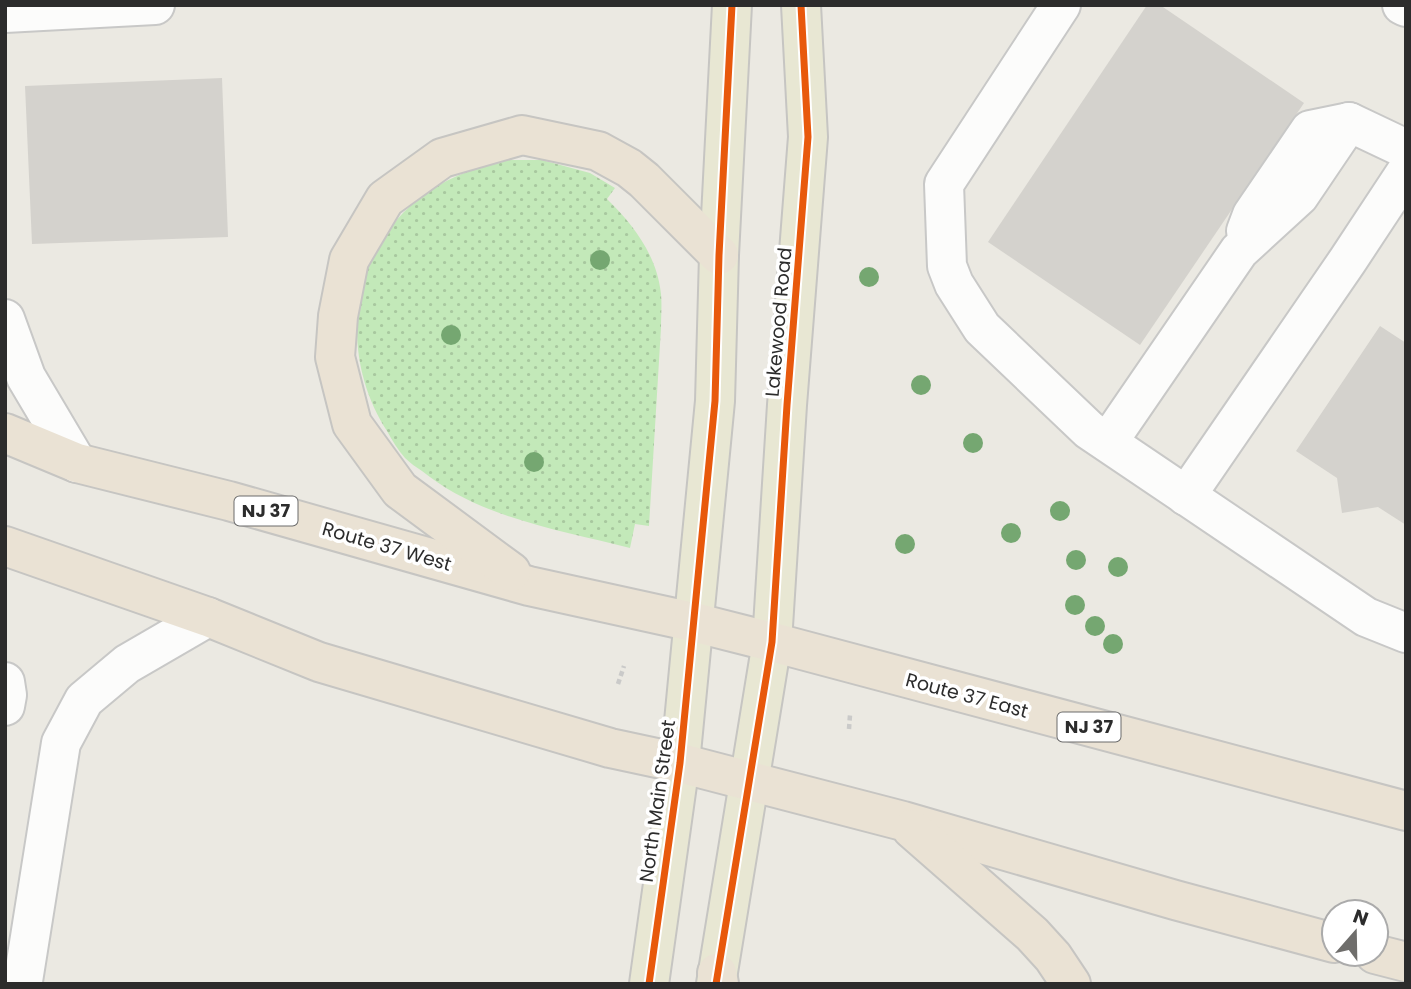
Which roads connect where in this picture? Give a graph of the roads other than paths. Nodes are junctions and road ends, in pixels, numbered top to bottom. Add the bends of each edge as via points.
1 (155, 5) edge
2 (732, 5) edge
3 (801, 5) edge
4 (1061, 5) edge
5 (5, 13) edge
6 (1406, 149) edge
7 (1406, 172) edge
8 (719, 255) junction
9 (5, 319) edge
10 (5, 433) edge
11 (1108, 442) junction
12 (78, 463) junction
13 (1186, 496) junction
14 (5, 546) edge
15 (529, 586) junction
16 (208, 617) junction
17 (693, 622) junction
18 (1406, 634) edge
19 (772, 642) junction
20 (680, 763) junction
21 (750, 781) junction
22 (1406, 811) edge
23 (903, 821) junction
24 (1320, 939) edge
25 (1406, 979) edge
26 (717, 980) edge
27 (22, 982) edge
28 (649, 984) edge
29 (1071, 984) edge
30 (1380, 984) edge

1 - 5 lane
2 - 8 main road
3 - 19 main road, Lakewood Road via 808,137
4 - 11 lane via 944,184 947,266 982,328 1089,430
6 - 11 lane via 1349,122 1310,130 1252,215 1239,251
7 - 13 lane
8 - 15 highway via 629,168 598,151 522,135 442,158 385,199 349,260 335,357 352,424 400,490
8 - 17 main road via 715,401
9 - 12 lane via 26,377
10 - 12 highway, Route 37 West / NJ 37
11 - 13 lane
12 - 15 highway, Route 37 West / NJ 37 via 229,500
13 - 18 lane via 1366,617
14 - 16 highway
15 - 17 highway, Route 37 West / NJ 37
16 - 20 highway via 319,662 610,748
16 - 27 lane via 127,664 84,700 61,743
17 - 19 highway, NJ 37
17 - 20 main road, North Main Street
19 - 21 main road
19 - 22 highway, Route 37 East / NJ 37
20 - 21 highway
20 - 28 main road, North Main Street
21 - 23 highway
21 - 26 main road
23 - 24 highway
23 - 29 highway via 1032,933
25 - 30 highway

